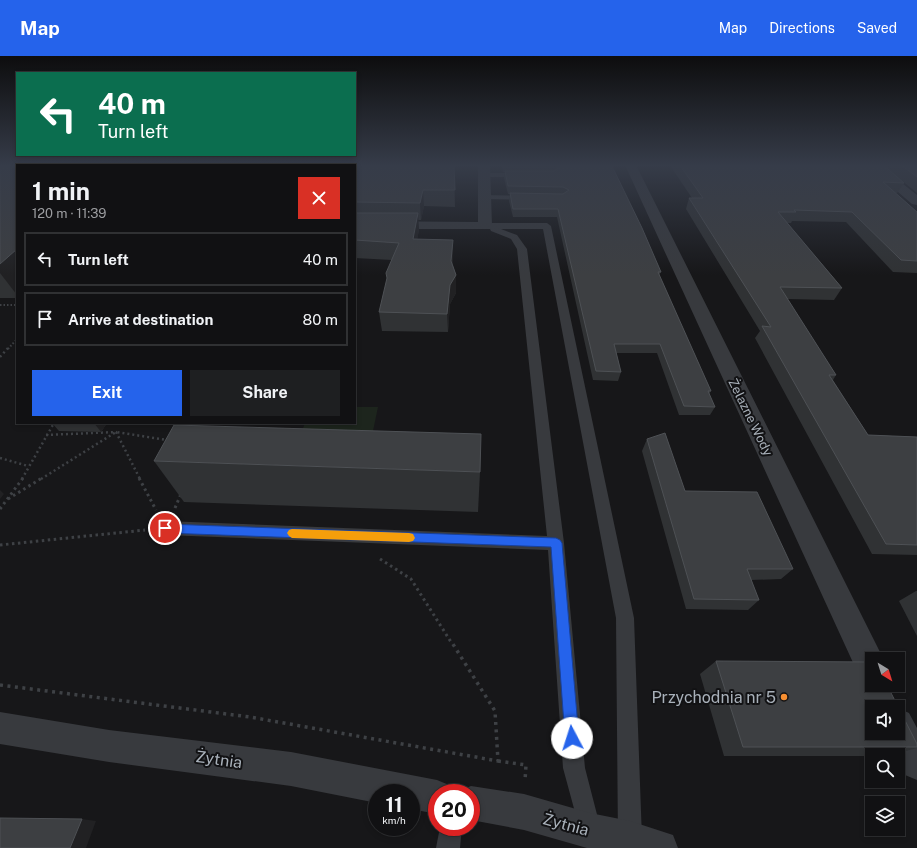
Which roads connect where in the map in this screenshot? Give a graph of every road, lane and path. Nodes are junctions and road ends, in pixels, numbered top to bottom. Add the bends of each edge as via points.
1 (484, 202) edge
2 (648, 202) edge
3 (356, 225) edge
4 (484, 226) junction
5 (0, 305) edge
6 (16, 305) edge
7 (16, 340) edge
8 (0, 357) edge
9 (53, 424) edge
10 (116, 432) junction
11 (46, 435) junction
12 (172, 440) edge
13 (0, 458) edge
14 (28, 466) junction
15 (185, 487) edge
16 (8, 499) junction
17 (0, 509) edge
18 (165, 528) junction
19 (344, 535) junction
20 (556, 543) junction
21 (0, 546) edge
22 (865, 654) edge
23 (0, 685) edge
24 (0, 728) edge
25 (905, 738) edge
26 (917, 763) edge
27 (428, 795) edge
28 (480, 805) edge
29 (590, 831) junction
30 (450, 836) edge
31 (645, 844) edge
32 (448, 848) edge

1 - 4 street
2 - 22 street, Żelazne Wody
3 - 4 street
4 - 20 lane via 514,237 522,249
4 - 31 lane via 547,226 625,618
5 - 6 path
7 - 8 path
9 - 11 path
10 - 11 path
10 - 12 path
10 - 16 path
10 - 18 path
11 - 14 path
13 - 14 path
14 - 16 path
15 - 18 path
16 - 17 path
18 - 19 lane
18 - 21 path
19 - 20 lane
19 - 23 path via 411,579 495,711 498,761 250,717
20 - 29 lane via 574,768
24 - 27 street, Żytnia via 109,746 291,769
25 - 26 street
28 - 29 street, Żytnia via 524,812
29 - 31 street, Żytnia
30 - 32 lane

